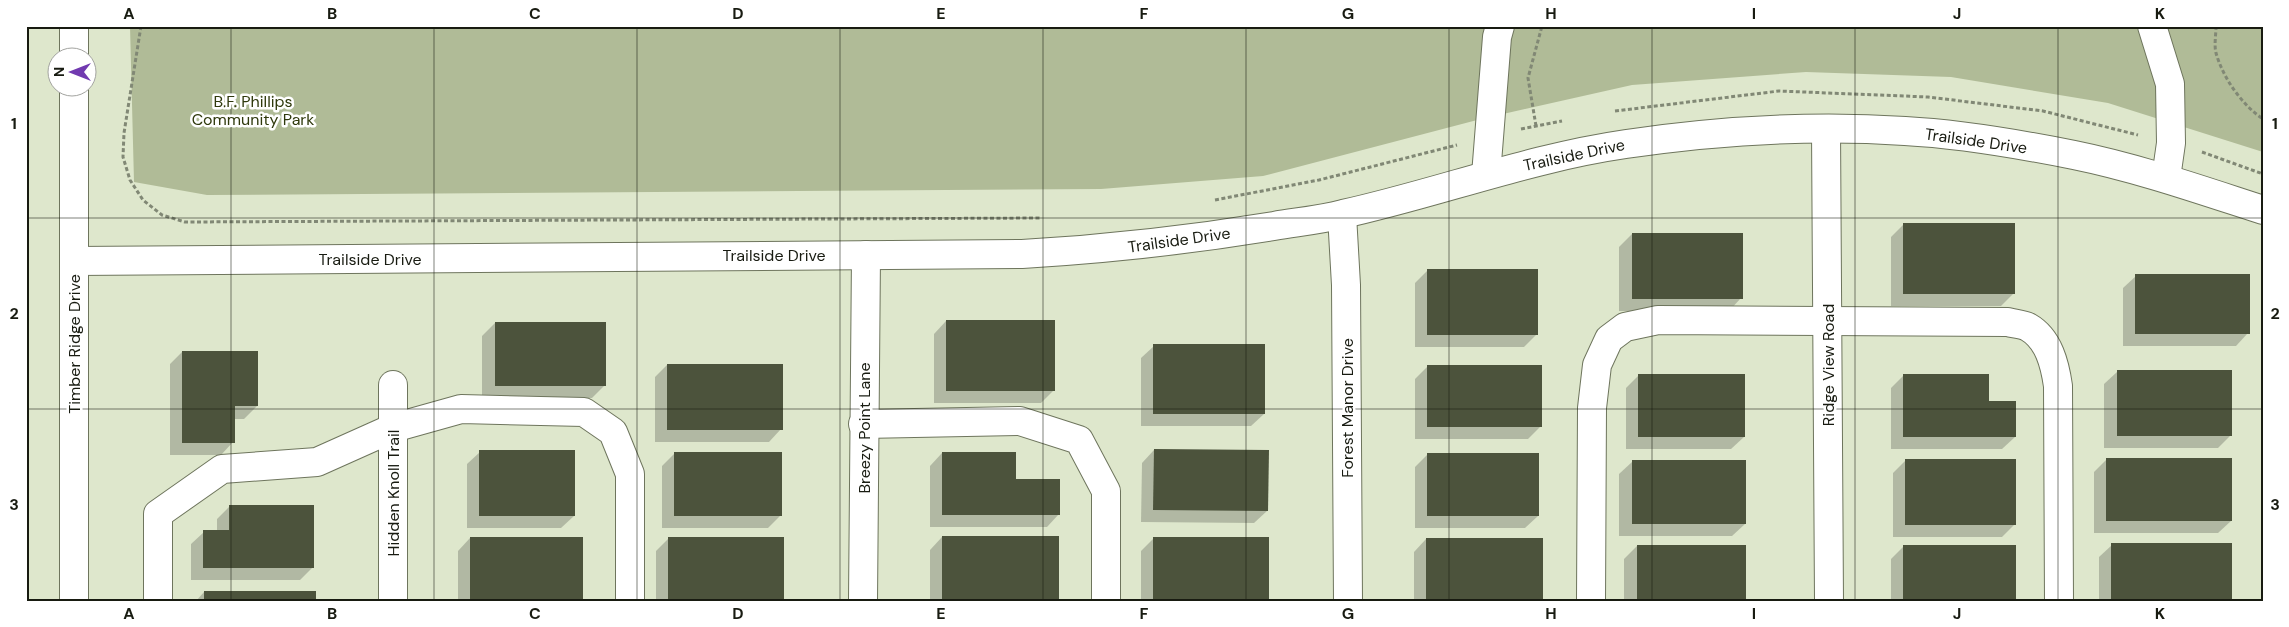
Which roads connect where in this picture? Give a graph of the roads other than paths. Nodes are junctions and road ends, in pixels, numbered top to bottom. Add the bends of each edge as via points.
1 (74, 26) edge
2 (1500, 26) edge
3 (2152, 26) edge
4 (74, 48) edge
5 (74, 98) edge
6 (1826, 129) junction
7 (1486, 175) junction
8 (2166, 178) junction
9 (2263, 210) edge
10 (1342, 215) junction
11 (866, 255) junction
12 (74, 261) junction
13 (1828, 320) junction
14 (393, 385) dead end
15 (863, 424) junction
16 (393, 428) junction
17 (74, 601) edge
18 (158, 601) edge
19 (393, 601) edge
20 (630, 601) edge
21 (863, 601) edge
22 (1106, 601) edge
23 (1348, 601) edge
24 (1591, 601) edge
25 (1828, 601) edge
26 (2059, 601) edge

1 - 4 street
2 - 7 street
3 - 8 street via 2170,84 2171,143
5 - 12 street, Timber Ridge Drive
6 - 7 street, Trailside Drive via 1704,135 1625,144 1548,158
6 - 8 street, Trailside Drive via 1906,131 1991,141 2075,155
6 - 13 street, Ridge View Road
7 - 10 street, Trailside Drive
8 - 9 street, Trailside Drive
10 - 11 street, Trailside Drive via 1120,248 1022,254
10 - 23 street, Forest Manor Drive via 1346,285
11 - 12 street, Trailside Drive
11 - 15 street, Breezy Point Lane
12 - 17 street, Timber Ridge Drive
13 - 24 street via 1658,320 1625,327 1609,339 1597,364 1592,408
13 - 25 street, Ridge View Road
13 - 26 street via 2008,322 2028,327 2043,341 2054,362 2058,386
14 - 16 street, Hidden Knoll Trail
15 - 21 street, Breezy Point Lane
15 - 22 street via 1020,421 1079,440 1106,491
16 - 18 street via 317,462 222,469 158,514
16 - 19 street, Hidden Knoll Trail
16 - 20 street via 461,409 584,412 613,432 630,474

